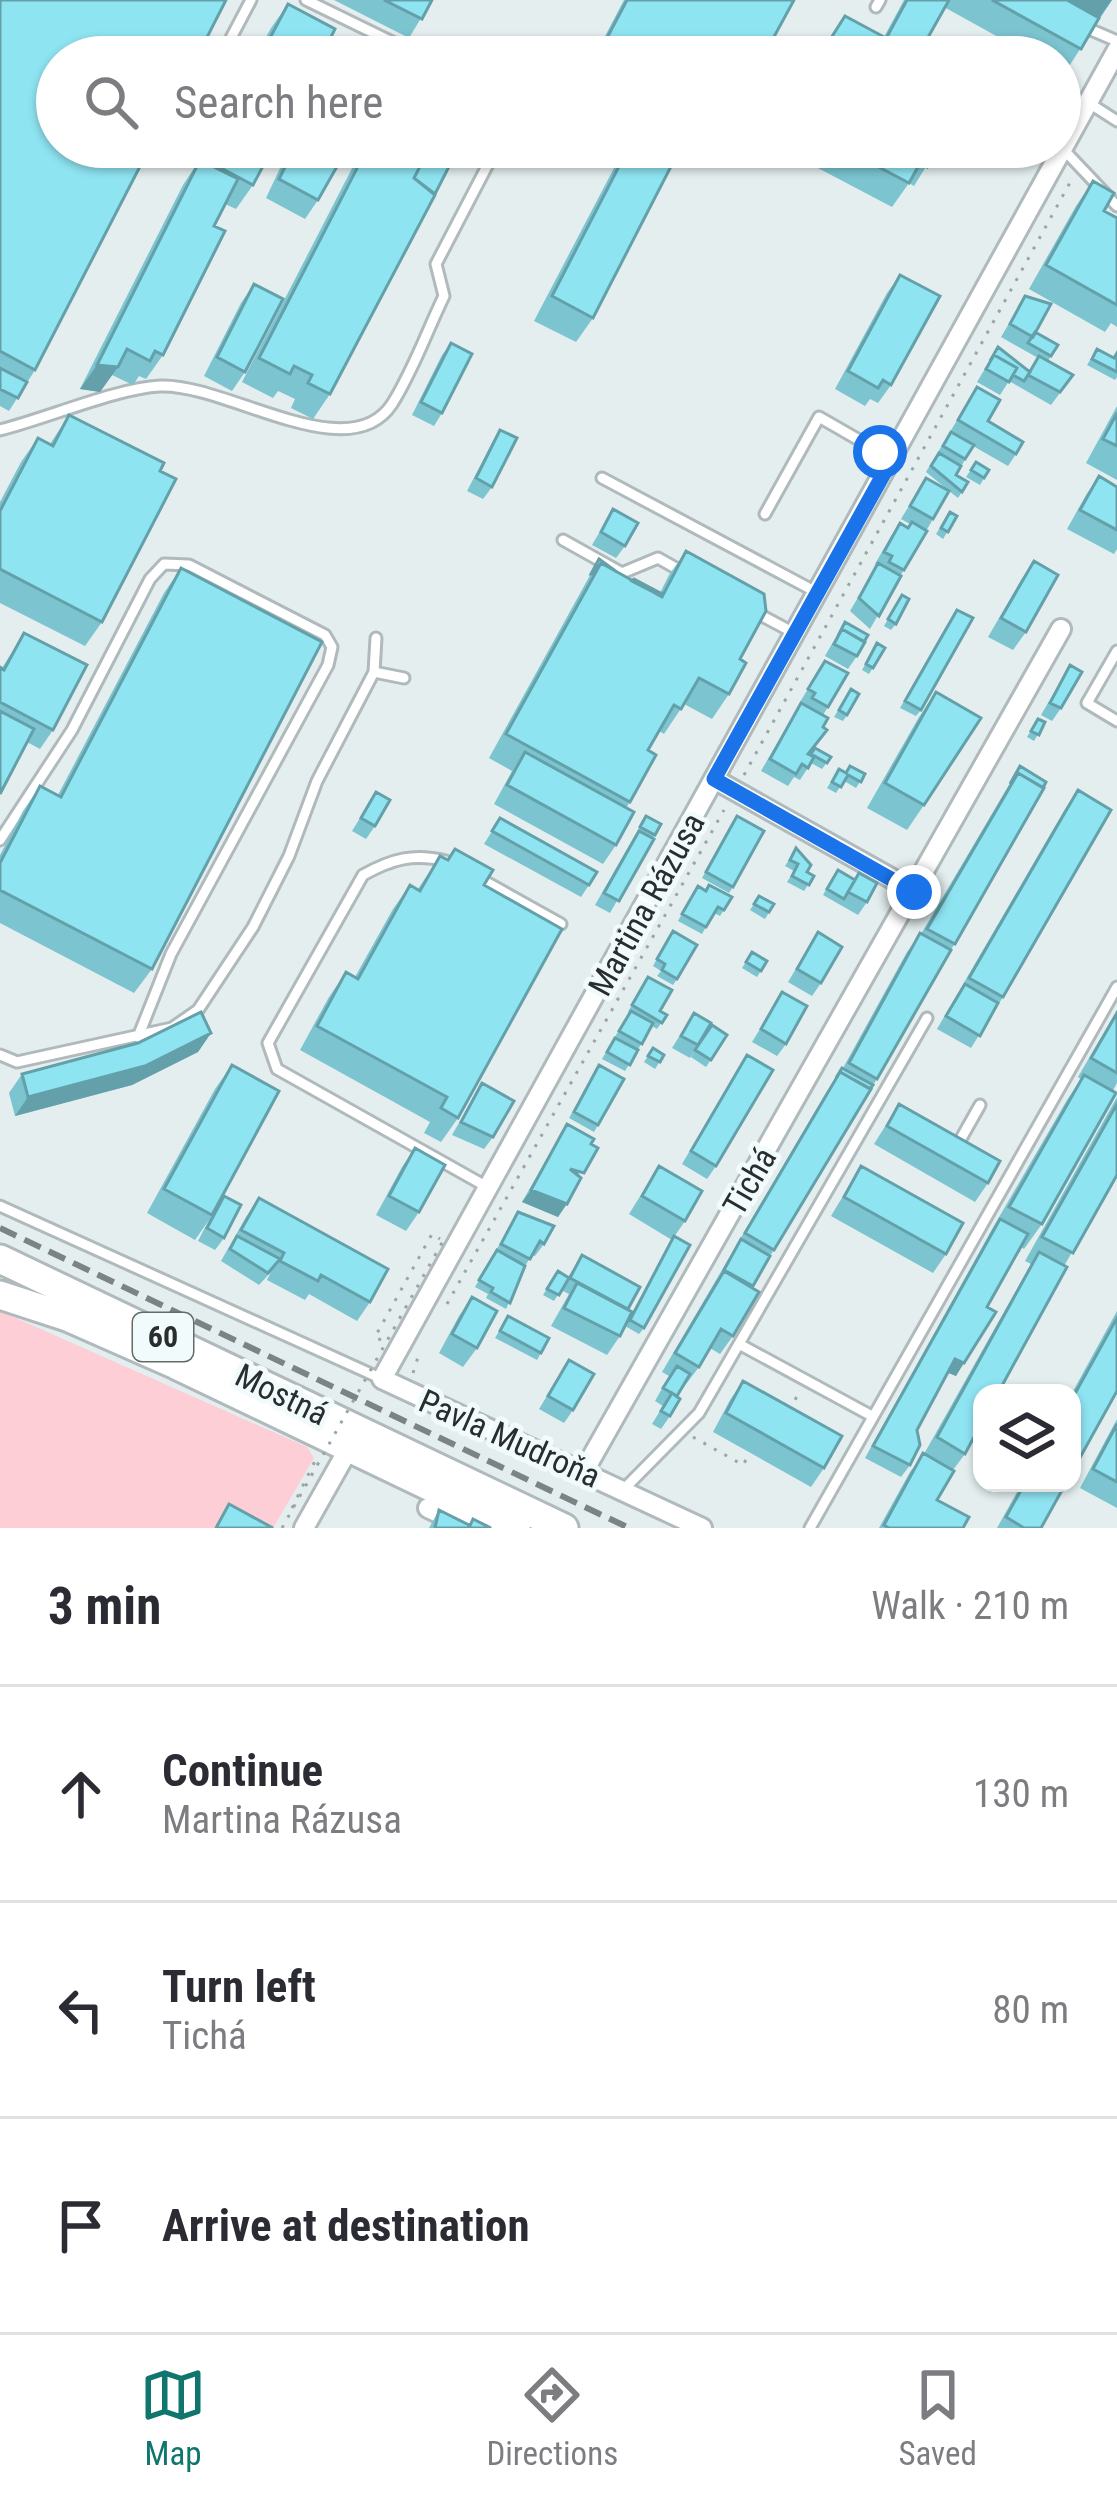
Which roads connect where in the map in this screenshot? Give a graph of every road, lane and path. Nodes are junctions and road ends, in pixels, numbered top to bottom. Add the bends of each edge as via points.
1 (251, 0) edge
2 (306, 0) edge
3 (1071, 19) edge
4 (232, 36) edge
5 (380, 36) edge
6 (1117, 41) edge
7 (1117, 50) edge
8 (1089, 103) junction
9 (1081, 118) edge
10 (1117, 121) edge
11 (486, 168) edge
12 (1054, 168) edge
13 (1081, 168) edge
14 (1117, 206) edge
15 (0, 430) edge
16 (892, 459) junction
17 (602, 478) dead end
18 (764, 514) dead end
19 (563, 540) dead end
20 (700, 581) edge
21 (818, 593) junction
22 (741, 604) edge
23 (1061, 629) dead end
24 (796, 634) junction
25 (376, 638) dead end
26 (1117, 651) edge
27 (374, 672) junction
28 (404, 678) dead end
29 (1117, 721) edge
30 (714, 779) junction
31 (0, 840) edge
32 (914, 892) junction
33 (561, 924) edge
34 (1117, 987) edge
35 (927, 1018) dead end
36 (138, 1037) junction
37 (0, 1055) edge
38 (879, 1100) junction
39 (980, 1105) dead end
40 (899, 1112) edge
41 (938, 1133) edge
42 (490, 1188) junction
43 (0, 1205) edge
44 (0, 1259) edge
45 (0, 1280) edge
46 (0, 1295) edge
47 (68, 1317) junction
48 (739, 1343) junction
49 (399, 1349) junction
50 (382, 1379) junction
51 (807, 1381) junction
52 (788, 1412) edge
53 (870, 1415) junction
54 (681, 1431) junction
55 (349, 1448) junction
56 (320, 1451) dead end
57 (750, 1453) dead end
58 (584, 1471) junction
59 (623, 1490) junction
60 (428, 1508) dead end
61 (307, 1523) edge
62 (282, 1528) edge
63 (470, 1528) edge
64 (516, 1528) edge
65 (564, 1528) edge
66 (702, 1528) edge
67 (810, 1528) edge

1 - 4 lane
2 - 5 lane
3 - 6 lane
7 - 8 street, Martina Rázusa
8 - 9 street, Martina Rázusa
8 - 10 lane
11 - 15 lane via 436,264 444,296 391,406 373,423 328,431 218,393 158,386
12 - 16 street, Martina Rázusa
13 - 14 lane
16 - 18 lane via 820,417
16 - 21 street, Martina Rázusa
17 - 21 lane
19 - 20 lane via 622,573 658,559
21 - 24 street, Martina Rázusa
22 - 24 lane
23 - 32 street, Tichá
24 - 30 street, Martina Rázusa
25 - 27 lane
26 - 29 lane via 1087,703
27 - 28 lane
27 - 36 lane via 253,927 198,1010
30 - 32 street
30 - 42 street, Martina Rázusa
31 - 36 lane via 164,564 189,565 325,635 328,665 171,954
32 - 58 street, Tichá
33 - 42 lane via 447,861 388,861 363,875 268,1043 277,1069
34 - 53 lane
35 - 38 lane
36 - 37 lane via 17,1062
38 - 40 lane
38 - 48 lane
39 - 41 lane via 958,1144
42 - 49 street, Martina Rázusa
43 - 50 lane
44 - 65 main road, Mostná / 60
45 - 47 main road
46 - 47 main road, Mostná / 60
47 - 55 main road, Mostná / 60
48 - 51 lane
48 - 54 lane
49 - 50 street, Martina Rázusa
49 - 62 path, bridge via 375,1337 432,1234 443,1241
50 - 58 street, Pavla Mudroňa
51 - 52 path
51 - 53 lane
53 - 67 lane
54 - 57 path via 743,1465
54 - 59 lane
55 - 61 street
55 - 64 main road, Mostná / 60
56 - 61 path via 290,1506
58 - 59 street, Pavla Mudroňa
59 - 66 street, Pavla Mudroňa
60 - 63 street

